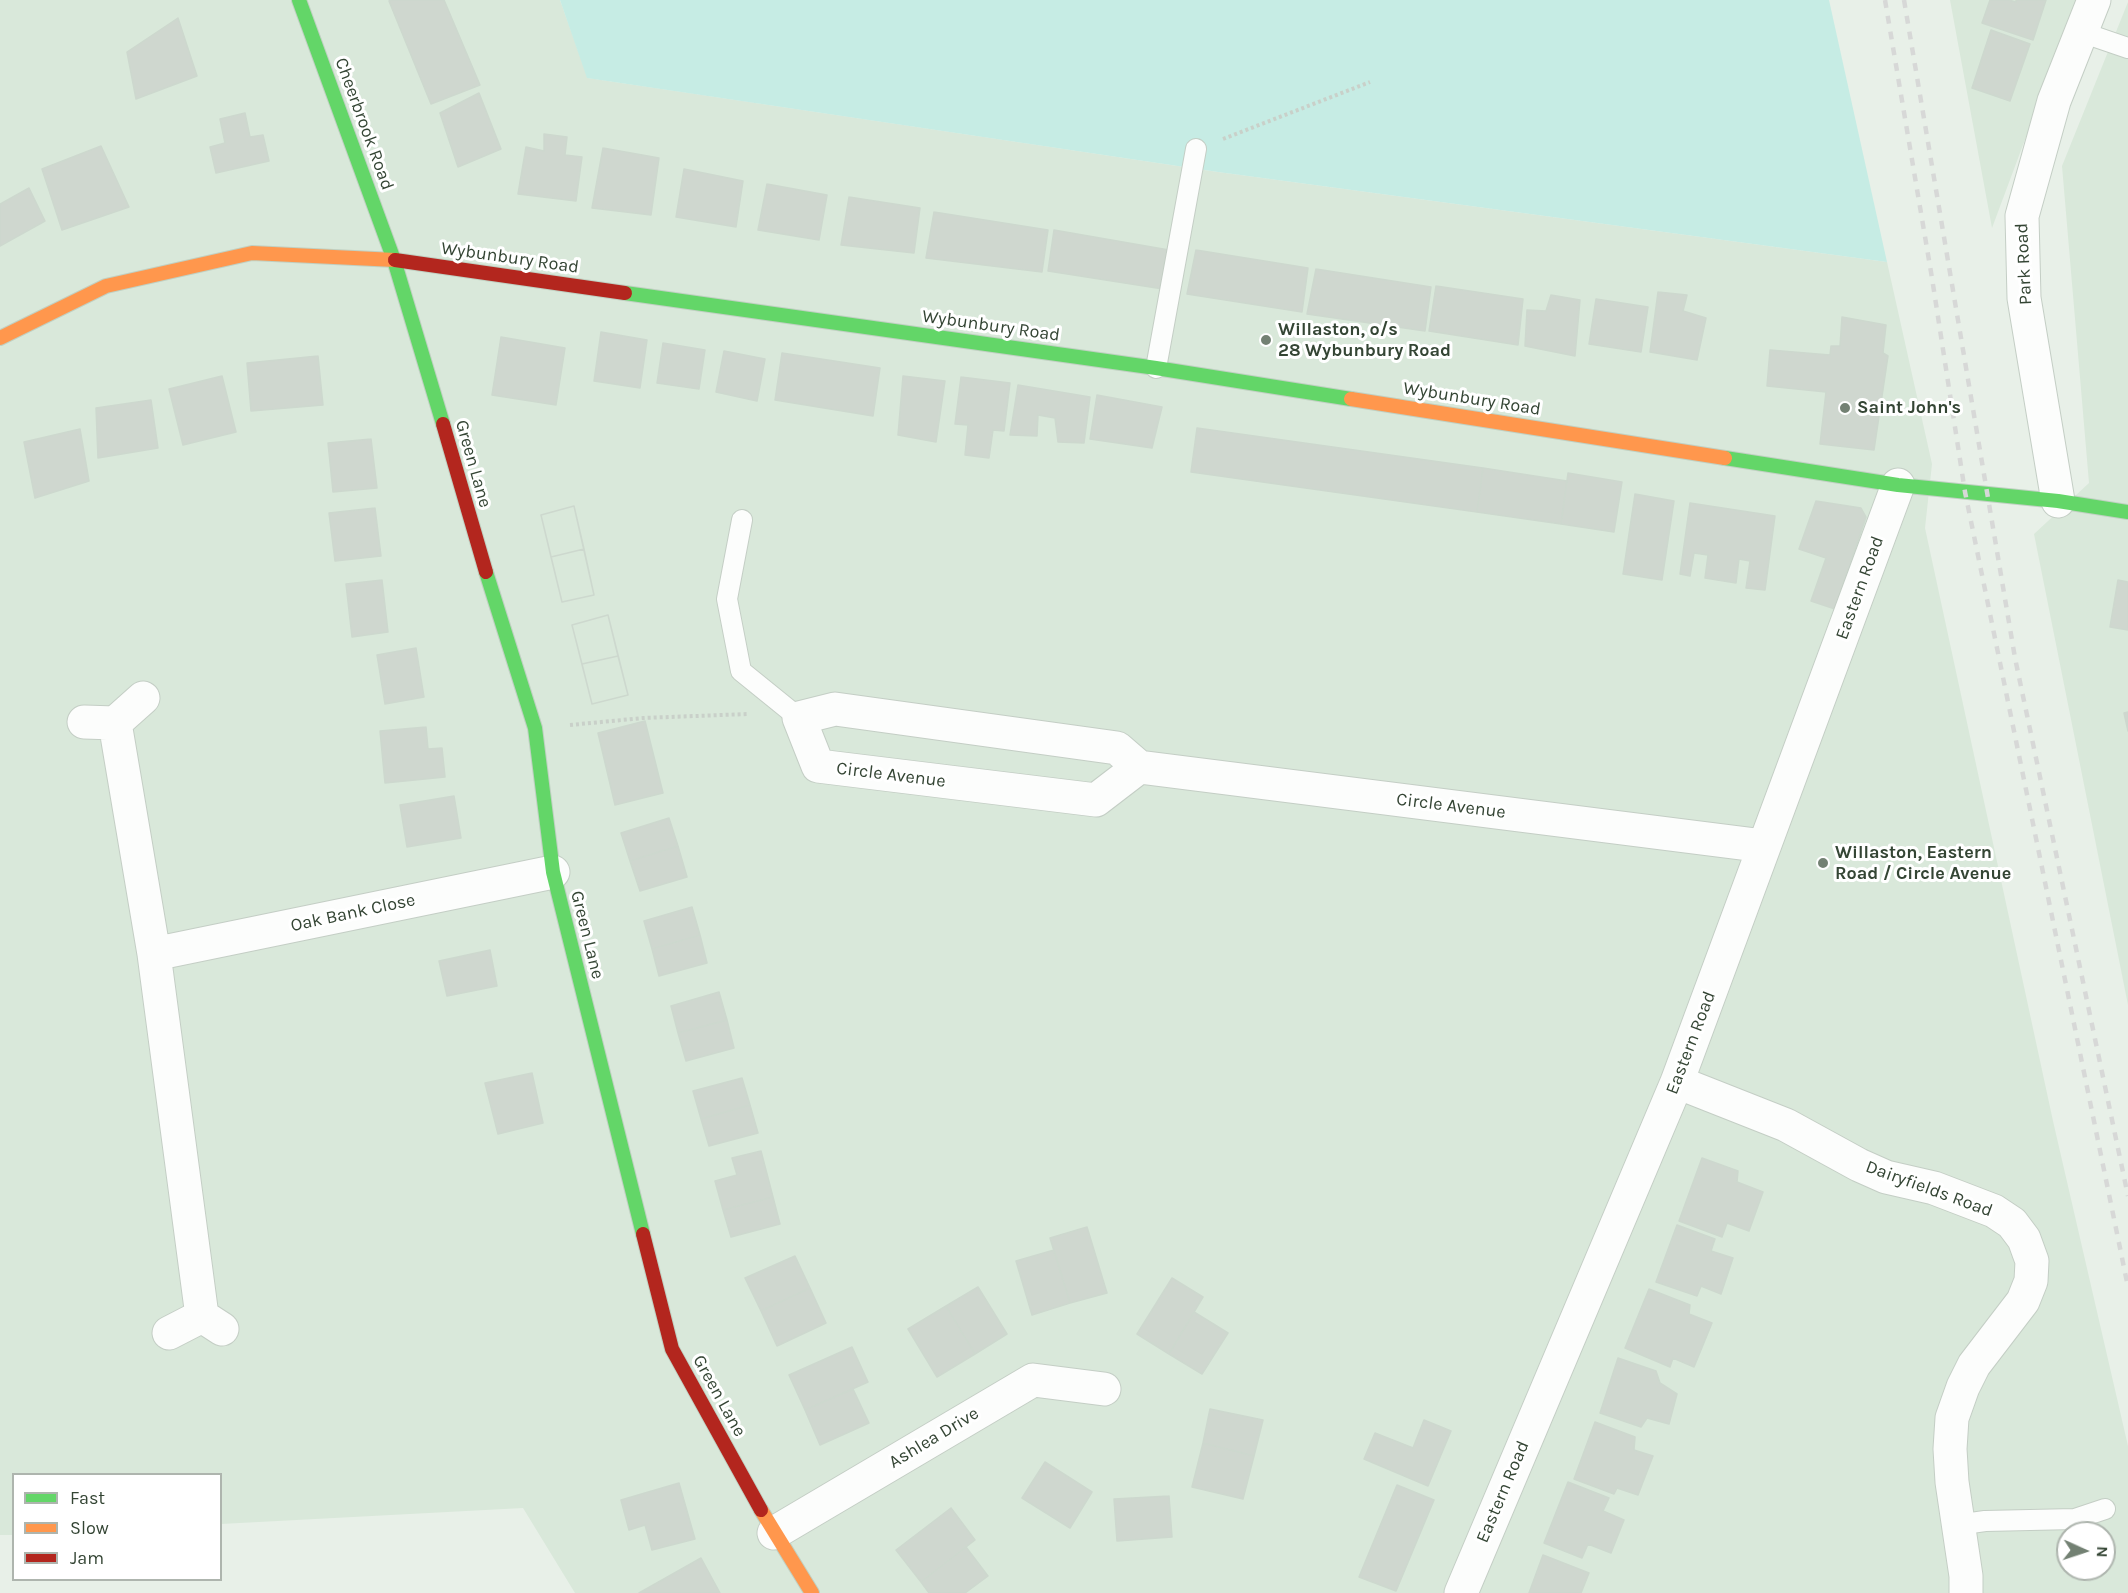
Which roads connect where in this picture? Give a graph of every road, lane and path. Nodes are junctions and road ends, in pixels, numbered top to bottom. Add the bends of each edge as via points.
1 (2094, 0) edge
2 (308, 5) edge
3 (2081, 32) junction
4 (2128, 48) edge
5 (1370, 82) dead end
6 (1196, 149) joint
7 (394, 260) junction
8 (0, 338) edge
9 (1156, 368) junction
10 (1898, 484) junction
11 (2058, 501) junction
12 (2128, 512) edge
13 (742, 520) dead end
14 (143, 698) dead end
15 (799, 718) junction
16 (535, 728) junction
17 (1139, 766) junction
18 (1764, 846) junction
19 (553, 872) junction
20 (154, 954) junction
21 (1677, 1082) junction
22 (169, 1333) dead end
23 (1104, 1389) dead end
24 (2105, 1509) dead end
25 (1957, 1525) junction
26 (774, 1533) junction
27 (812, 1593) edge
28 (1461, 1593) edge
29 (1966, 1593) edge

1 - 3 street, Park Road
2 - 7 street, Cheerbrook Road
3 - 4 lane
3 - 11 street, Park Road via 2054,101 2022,216 2024,298
5 - 6 path
6 - 9 lane
7 - 8 street, Wybunbury Road via 252,253 106,286
7 - 9 street, Wybunbury Road
7 - 16 street, Green Lane
9 - 10 street, Wybunbury Road
10 - 11 street, Wybunbury Road
10 - 18 street, Eastern Road
11 - 12 street, Wybunbury Road
13 - 15 lane via 727,599 741,671
14 - 20 street via 100,723
15 - 16 path via 745,714
15 - 17 street via 835,709 1118,748
15 - 17 street, Circle Avenue via 818,766 1096,800
16 - 19 street, Green Lane
17 - 18 street, Circle Avenue
18 - 21 street, Eastern Road
19 - 20 street, Oak Bank Close
19 - 26 street, Green Lane via 672,1349
20 - 22 street via 212,1322
21 - 25 street, Dairyfields Road via 1786,1125 1886,1177 1934,1188 1994,1211 2012,1223 2024,1239 2032,1261 2031,1281 2023,1301 1974,1365 1953,1418 1950,1449
21 - 28 street, Eastern Road
23 - 26 street, Ashlea Drive via 1033,1380
24 - 25 lane via 2075,1519
25 - 29 street, Dairyfields Road
26 - 27 street, Green Lane

